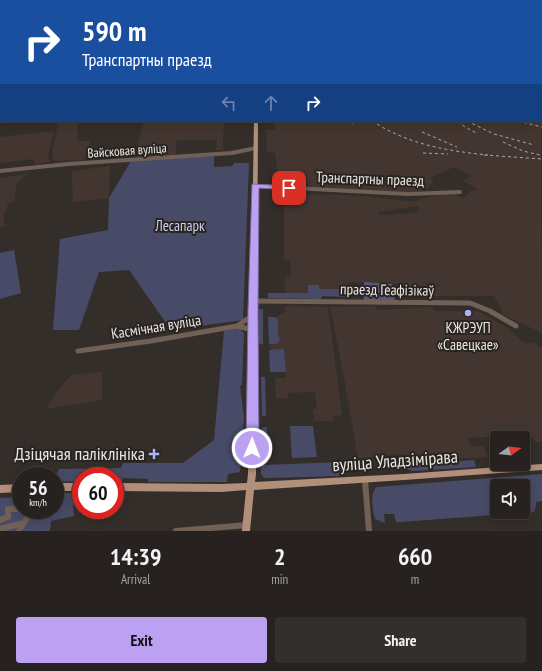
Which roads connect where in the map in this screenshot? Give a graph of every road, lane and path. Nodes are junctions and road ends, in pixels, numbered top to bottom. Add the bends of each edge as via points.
1 (248, 0) edge
2 (268, 0) edge
3 (256, 122) edge
4 (256, 148) junction
5 (0, 171) edge
6 (255, 186) junction
7 (460, 192) dead end
8 (253, 301) junction
9 (253, 315) junction
10 (237, 326) junction
11 (516, 326) dead end
12 (253, 332) junction
13 (78, 350) dead end
14 (542, 467) edge
15 (365, 480) junction
16 (251, 486) junction
17 (124, 487) edge
18 (12, 488) edge
19 (0, 489) edge
20 (12, 509) edge
21 (26, 519) edge
22 (0, 520) edge
23 (24, 523) junction
24 (247, 528) edge
25 (0, 529) edge
26 (19, 531) edge
27 (176, 531) edge
28 (370, 531) edge

1 - 2 street
3 - 4 main road
4 - 5 street, Вайсковая вуліца via 232,153
4 - 6 main road
6 - 7 street, Транспартны праезд via 408,194
6 - 8 main road
8 - 9 main road
8 - 11 street, праезд Геафізікаў via 470,303
9 - 10 street, Касмічная вуліца
9 - 12 main road
10 - 12 street
10 - 13 street, Касмічная вуліца
12 - 16 main road
14 - 15 main road, вуліца Уладзімірава
15 - 16 main road, вуліца Уладзімірава
15 - 28 street
16 - 17 main road, вуліца Уладзімірава
16 - 24 main road
18 - 19 main road
20 - 22 street via 8,509 8,517
21 - 23 street
23 - 25 street
23 - 26 street
24 - 27 street

